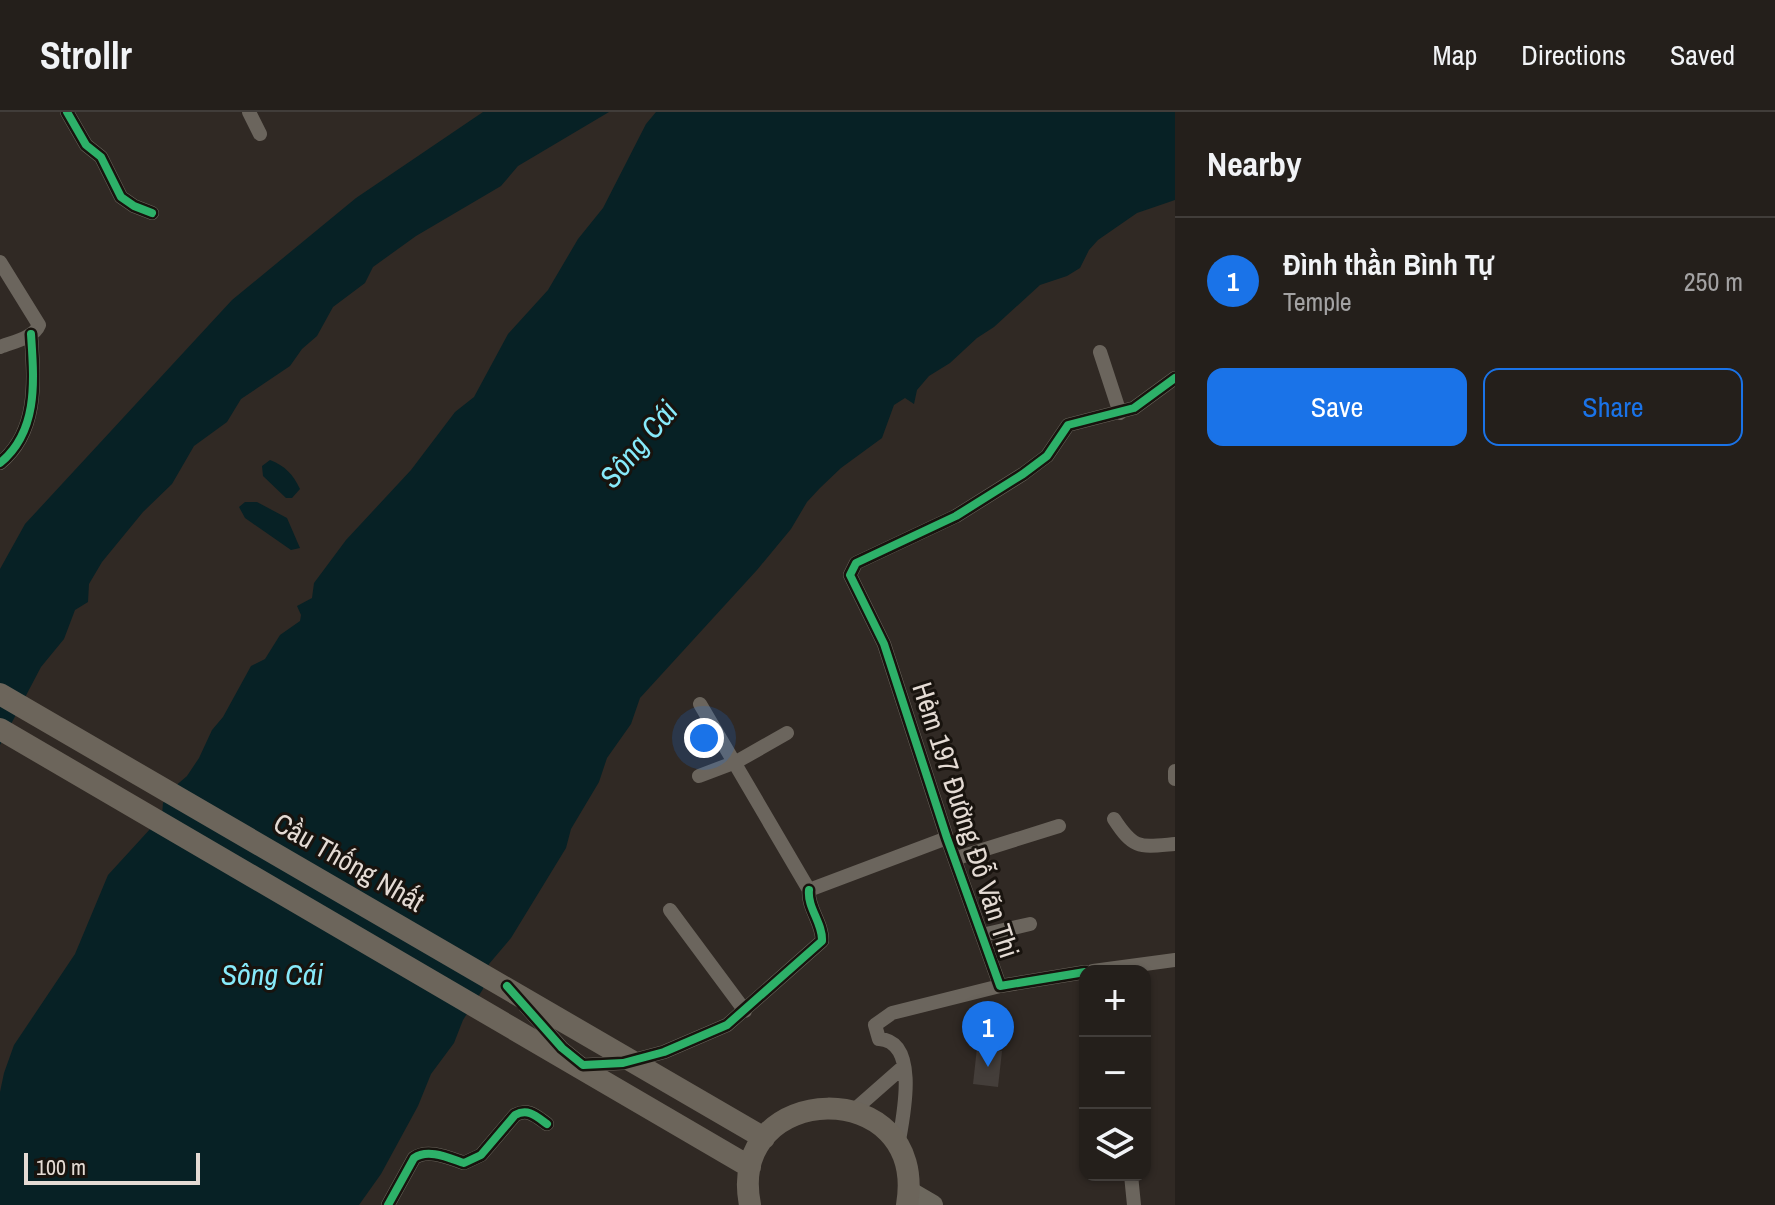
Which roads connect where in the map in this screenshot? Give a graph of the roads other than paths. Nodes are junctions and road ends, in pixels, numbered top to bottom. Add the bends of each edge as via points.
1 (67, 112) edge
2 (249, 112) edge
3 (260, 134) dead end
4 (152, 213) dead end
5 (0, 262) edge
6 (5, 280) edge
7 (31, 334) junction
8 (0, 347) edge
9 (1100, 352) dead end
10 (1175, 378) edge
11 (1120, 413) junction
12 (0, 463) edge
13 (0, 694) edge
14 (700, 704) dead end
15 (0, 729) edge
16 (787, 733) dead end
17 (736, 762) junction
18 (1175, 771) edge
19 (699, 776) dead end
20 (1175, 779) edge
21 (1114, 819) dead end
22 (1059, 826) dead end
23 (947, 838) junction
24 (1175, 844) edge
25 (957, 858) junction
26 (809, 890) junction
27 (670, 910) dead end
28 (1030, 924) dead end
29 (982, 935) junction
30 (1175, 960) edge
31 (1138, 965) edge
32 (1079, 975) edge
33 (507, 986) dead end
34 (1000, 986) junction
35 (745, 1011) junction
36 (903, 1067) junction
37 (853, 1111) junction
38 (547, 1124) dead end
39 (764, 1138) junction
40 (898, 1146) junction
41 (750, 1167) junction
42 (1132, 1181) edge
43 (908, 1198) edge
44 (388, 1205) edge
45 (750, 1205) edge
46 (933, 1205) edge
47 (1134, 1205) edge

1 - 4 street via 86,145 101,157 121,197
2 - 3 street
5 - 6 street
6 - 7 street via 39,325
7 - 8 street
7 - 12 street via 32,408 14,452
9 - 11 street
10 - 11 street
11 - 23 street, Hẻm 197 Đường Đỗ Văn Thi via 1068,425 1047,456 1023,474 956,516 851,569 895,676
13 - 39 main road, Cầu Thống Nhất
14 - 17 street
15 - 41 main road
16 - 17 street
17 - 19 street
17 - 26 street
18 - 20 street
21 - 24 street via 1131,843
22 - 25 street
23 - 25 street, Hẻm 197 Đường Đỗ Văn Thi
23 - 26 street
25 - 29 street, Hẻm 197 Đường Đỗ Văn Thi
26 - 35 street via 822,941
27 - 35 street
28 - 29 street
29 - 34 street, Hẻm 197 Đường Đỗ Văn Thi
30 - 31 street
32 - 34 street, Hẻm 197 Đường Đỗ Văn Thi
33 - 35 street via 583,1065 623,1063 664,1052 727,1025
34 - 36 street via 880,1020 876,1033 898,1050
36 - 37 street
36 - 40 street via 908,1085
37 - 39 main road via 802,1111
37 - 40 main road via 877,1123
38 - 44 street via 521,1112 481,1155 464,1163 421,1153
39 - 41 main road
40 - 43 main road via 908,1175
41 - 45 main road
42 - 47 street
43 - 46 main road

